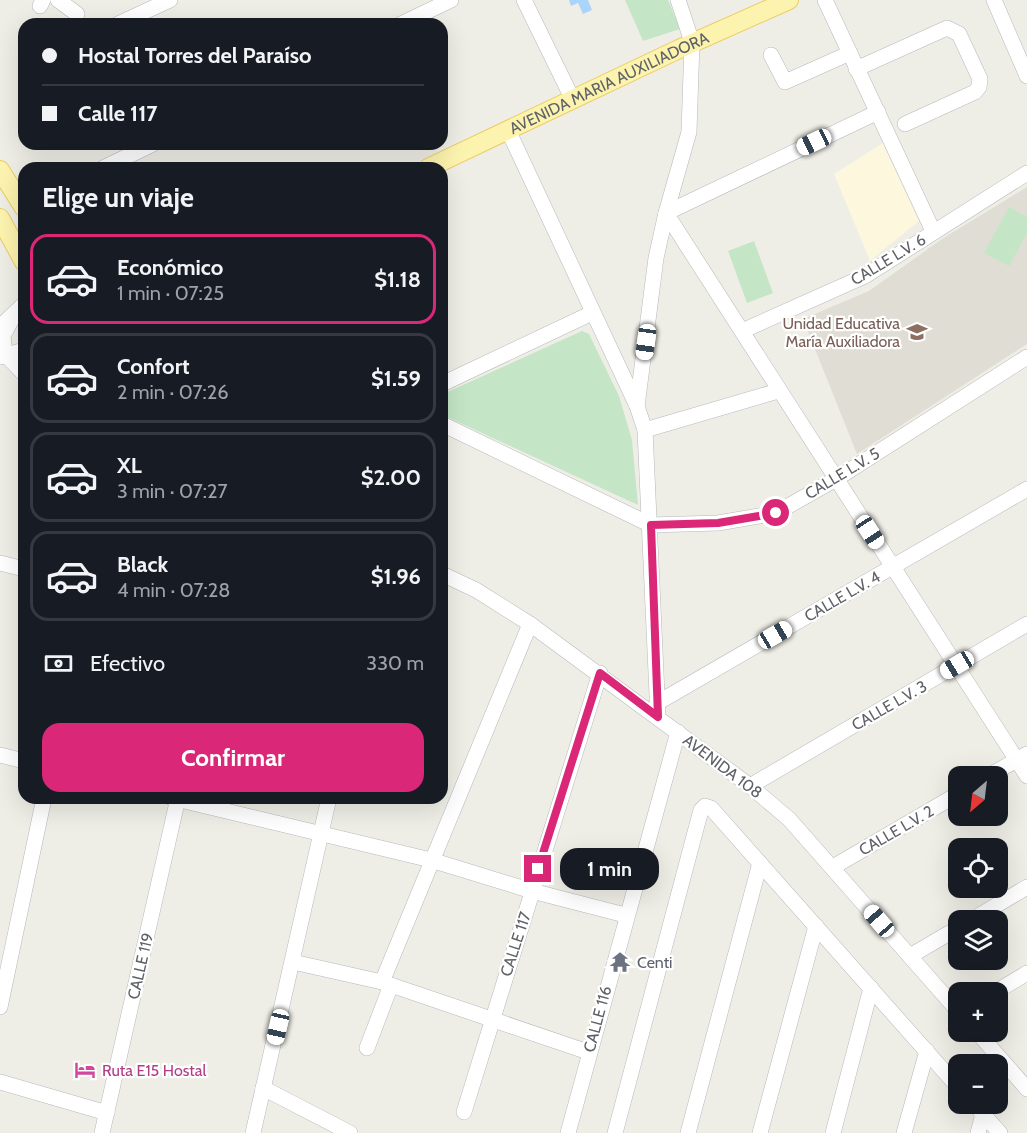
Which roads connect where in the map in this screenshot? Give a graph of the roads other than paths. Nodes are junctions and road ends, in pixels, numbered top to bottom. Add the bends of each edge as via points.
1 (58, 0) edge
2 (170, 0) edge
3 (451, 0) edge
4 (524, 0) edge
5 (678, 0) edge
6 (789, 0) edge
7 (825, 0) edge
8 (994, 0) edge
9 (77, 14) dead end
10 (131, 18) edge
11 (414, 18) edge
12 (692, 42) junction
13 (850, 53) junction
14 (1023, 53) edge
15 (771, 55) dead end
16 (856, 69) junction
17 (1027, 76) edge
18 (572, 98) junction
19 (878, 112) junction
20 (905, 124) dead end
21 (508, 130) junction
22 (140, 150) edge
23 (116, 162) edge
24 (441, 162) edge
25 (0, 170) edge
26 (1027, 173) edge
27 (18, 198) edge
28 (666, 213) junction
29 (0, 218) edge
30 (933, 231) junction
31 (18, 251) edge
32 (18, 311) edge
33 (592, 313) junction
34 (13, 317) junction
35 (0, 326) edge
36 (742, 332) junction
37 (18, 351) edge
38 (2, 355) edge
39 (1027, 357) edge
40 (18, 369) edge
41 (448, 381) edge
42 (778, 391) junction
43 (637, 406) junction
44 (448, 427) edge
45 (645, 430) junction
46 (836, 478) junction
47 (1027, 489) edge
48 (651, 525) junction
49 (0, 563) edge
50 (893, 567) junction
51 (18, 568) edge
52 (448, 577) edge
53 (530, 624) junction
54 (1027, 624) edge
55 (957, 665) junction
56 (600, 673) junction
57 (658, 710) junction
58 (678, 732) junction
59 (0, 754) edge
60 (1022, 757) edge
61 (18, 759) edge
62 (1006, 766) edge
63 (1027, 776) edge
64 (750, 786) junction
65 (948, 800) edge
66 (43, 804) edge
67 (175, 804) edge
68 (201, 804) edge
69 (328, 804) edge
70 (321, 833) junction
71 (431, 860) junction
72 (760, 863) junction
73 (832, 867) junction
74 (1027, 887) edge
75 (532, 891) junction
76 (988, 910) edge
77 (625, 915) junction
78 (816, 926) junction
79 (948, 934) edge
80 (910, 956) junction
81 (293, 962) junction
82 (1027, 973) edge
83 (386, 984) junction
84 (1008, 985) edge
85 (871, 988) junction
86 (948, 1000) edge
87 (0, 1007) edge
88 (490, 1020) junction
89 (986, 1042) edge
90 (367, 1048) dead end
91 (927, 1051) junction
92 (588, 1052) junction
93 (948, 1075) edge
94 (0, 1082) edge
95 (1024, 1082) edge
96 (263, 1088) junction
97 (464, 1112) dead end
98 (107, 1113) junction
99 (978, 1114) edge
100 (983, 1114) edge
101 (102, 1133) edge
102 (253, 1133) edge
103 (350, 1133) edge
104 (568, 1133) edge
105 (615, 1133) edge
106 (688, 1133) edge
107 (760, 1133) edge
108 (833, 1133) edge
109 (904, 1133) edge
110 (978, 1133) edge
111 (1000, 1133) edge

1 - 9 street
2 - 10 street
3 - 11 street
4 - 18 street
5 - 12 street
6 - 12 main road, AVENIDA MARIA AUXILIADORA
7 - 13 street
8 - 14 street
12 - 18 main road, AVENIDA MARIA AUXILIADORA
12 - 28 street via 689,132
13 - 15 street via 785,82
13 - 16 street
14 - 17 street
16 - 19 street
16 - 20 street via 947,28 959,34 980,87
18 - 21 main road, AVENIDA MARIA AUXILIADORA
19 - 28 street
19 - 30 street
21 - 24 main road, AVENIDA MARIA AUXILIADORA
21 - 33 street
22 - 23 street
25 - 27 main road
26 - 30 street, CALLE L.V. 6
28 - 36 street
28 - 43 street via 656,258
29 - 31 main road
30 - 36 street, CALLE L.V. 6 via 865,276
32 - 34 street
33 - 41 street
33 - 43 street
34 - 35 street
34 - 38 street via 3,336
36 - 42 street
37 - 38 street
38 - 40 street
39 - 46 street, CALLE L.V. 5
42 - 45 street
42 - 46 street
43 - 45 street
44 - 48 street, CALLE L.V. 5
45 - 48 street
46 - 48 street, CALLE L.V. 5 via 776,513 718,523
46 - 50 street
47 - 50 street, CALLE L.V. 4
48 - 57 street
49 - 51 street
50 - 55 street
50 - 57 street, CALLE L.V. 4
52 - 53 street, AVENIDA 108
53 - 56 street, AVENIDA 108
53 - 71 street
54 - 55 street, CALLE L.V. 3
55 - 60 street
55 - 64 street, CALLE L.V. 3
56 - 57 street, AVENIDA 108
56 - 75 street, CALLE 117
57 - 58 street, AVENIDA 108
58 - 64 street, AVENIDA 108
58 - 77 street, CALLE 116
59 - 61 street
60 - 62 street
60 - 63 street
64 - 73 street, AVENIDA 108 via 789,819
65 - 73 street, CALLE L.V. 2
66 - 87 street
67 - 98 street, CALLE 119
68 - 70 street
69 - 70 street
70 - 71 street
70 - 81 street
71 - 75 street
71 - 83 street
72 - 78 street
72 - 105 street via 711,808 703,808
72 - 106 street
73 - 80 street, AVENIDA 108
74 - 76 street
75 - 77 street
75 - 88 street, CALLE 117
77 - 92 street, CALLE 116
78 - 85 street
78 - 107 street
79 - 80 street
80 - 86 street, AVENIDA 108
81 - 83 street
81 - 96 street
82 - 84 street
83 - 88 street
83 - 90 street
85 - 91 street
85 - 108 street
88 - 92 street
88 - 97 street, CALLE 117
89 - 95 street
91 - 93 street
91 - 109 street
92 - 104 street, CALLE 116
94 - 98 street
96 - 102 street
96 - 103 street
98 - 101 street, CALLE 119
99 - 110 street
100 - 111 street

